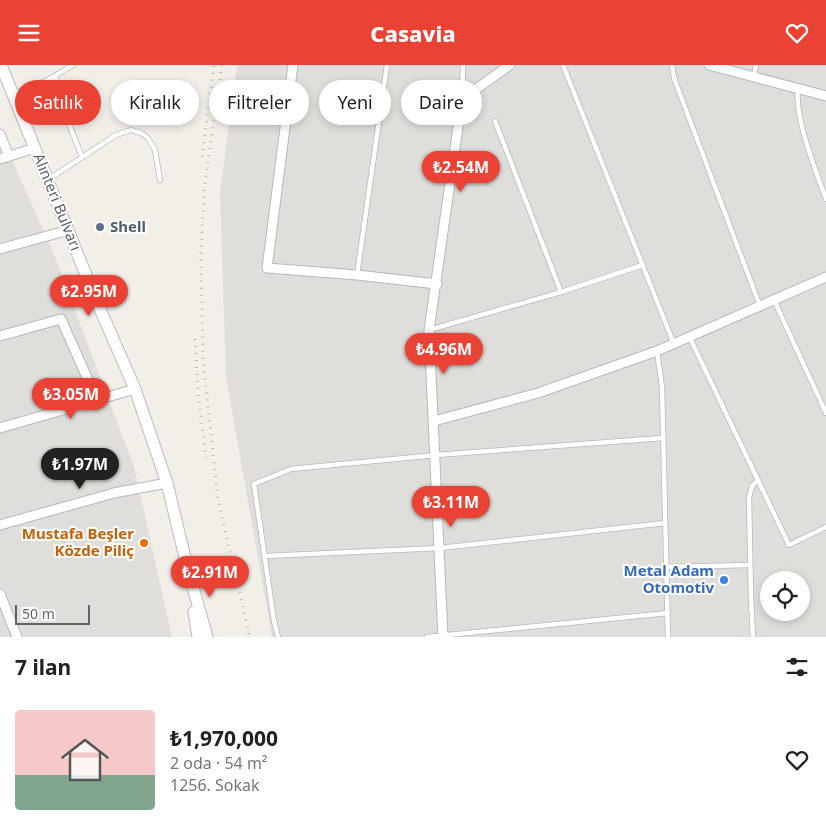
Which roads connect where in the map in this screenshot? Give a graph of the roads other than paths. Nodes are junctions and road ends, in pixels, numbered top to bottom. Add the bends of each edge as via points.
1 (1, 65) edge
2 (73, 65) edge
3 (293, 65) edge
4 (387, 65) edge
5 (464, 65) edge
6 (563, 65) edge
7 (672, 65) edge
8 (709, 65) edge
9 (756, 65) edge
10 (504, 66) edge
11 (55, 76) junction
12 (754, 77) junction
13 (463, 80) edge
14 (482, 83) edge
15 (798, 89) junction
16 (13, 93) junction
17 (826, 96) edge
18 (495, 121) dead end
19 (458, 125) edge
20 (0, 134) edge
21 (35, 148) junction
22 (10, 156) junction
23 (82, 157) junction
24 (0, 159) edge
25 (48, 179) junction
26 (160, 180) dead end
27 (826, 199) edge
28 (69, 230) junction
29 (0, 249) edge
30 (643, 265) junction
31 (357, 275) junction
32 (826, 277) edge
33 (437, 284) junction
34 (561, 292) junction
35 (774, 300) junction
36 (760, 306) junction
37 (429, 330) junction
38 (0, 336) edge
39 (689, 337) junction
40 (674, 344) junction
41 (657, 351) junction
42 (135, 389) junction
43 (97, 401) junction
44 (826, 413) edge
45 (434, 421) junction
46 (0, 428) edge
47 (663, 437) junction
48 (436, 455) junction
49 (758, 480) junction
50 (167, 483) junction
51 (665, 523) junction
52 (0, 525) edge
53 (826, 527) edge
54 (440, 548) junction
55 (265, 556) junction
56 (750, 565) junction
57 (187, 566) junction
58 (666, 567) junction
59 (0, 594) edge
60 (668, 613) junction
61 (443, 636) edge
62 (17, 637) edge
63 (198, 637) edge
64 (207, 637) edge
65 (278, 637) edge
66 (427, 637) edge
67 (668, 637) edge
68 (753, 637) edge

1 - 16 main road, Alınteri Bulvarı
2 - 11 lane
3 - 31 street via 267,268
4 - 31 lane
5 - 13 lane
6 - 30 lane
7 - 36 lane via 674,78
8 - 12 street
9 - 12 lane
10 - 14 street
11 - 16 lane
11 - 23 lane
12 - 15 street
15 - 17 street
15 - 27 lane via 798,111
16 - 21 main road, Alınteri Bulvarı
18 - 34 lane
19 - 33 street
20 - 22 street
21 - 22 street
21 - 25 main road, Alınteri Bulvarı
22 - 24 street
23 - 25 lane
23 - 26 lane via 121,132 136,131 148,138 155,150
25 - 28 main road, Alınteri Bulvarı
28 - 29 street
28 - 42 main road, Alınteri Bulvarı
30 - 34 lane
30 - 40 lane
31 - 33 street
32 - 35 street
33 - 37 street
34 - 37 lane
35 - 36 street
35 - 44 lane
36 - 39 street
37 - 45 street
38 - 43 street via 61,319
39 - 40 street
39 - 49 lane
40 - 41 street
41 - 45 street via 538,393
41 - 47 lane
42 - 43 street
42 - 50 main road, Alınteri Bulvarı
43 - 46 street
45 - 48 street
47 - 48 lane
47 - 51 lane
48 - 54 street
48 - 55 lane via 291,469 254,483
49 - 53 lane via 789,545
49 - 56 lane via 750,494
50 - 52 street via 114,493
50 - 57 main road, Alınteri Bulvarı
51 - 54 lane
51 - 58 lane
54 - 55 lane
54 - 61 street
55 - 65 lane
56 - 58 lane
56 - 68 lane
57 - 63 main road, Alınteri Bulvarı
57 - 64 main road, Alınteri Bulvarı
58 - 60 lane
59 - 62 street
60 - 61 lane
60 - 67 lane
61 - 66 lane

